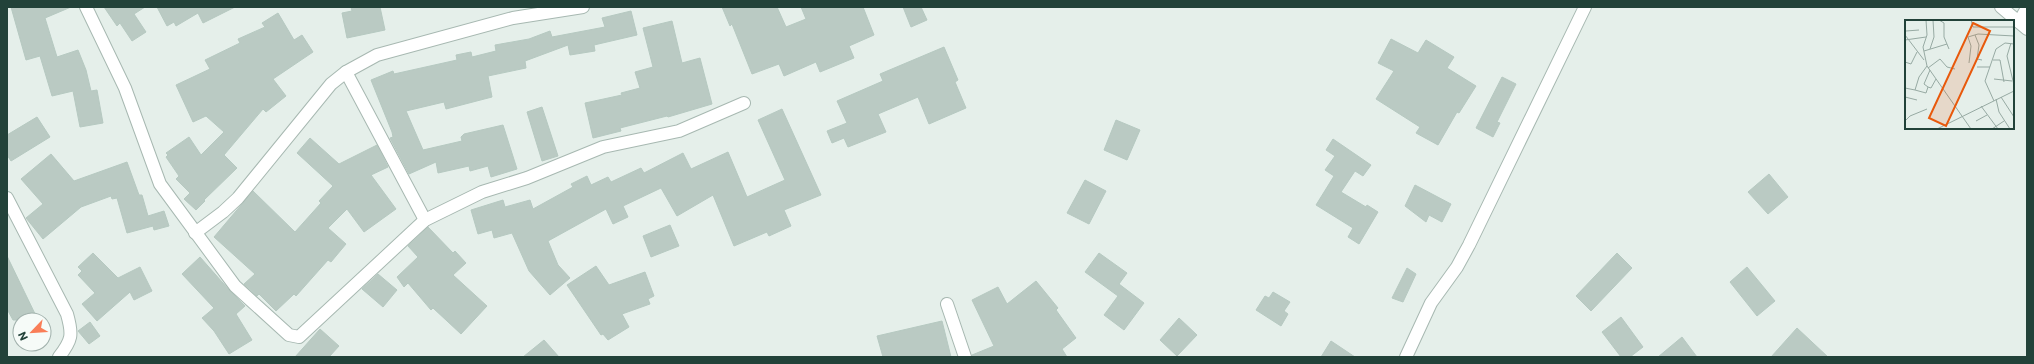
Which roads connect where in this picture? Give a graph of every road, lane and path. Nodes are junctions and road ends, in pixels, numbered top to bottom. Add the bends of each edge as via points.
1 (86, 7) edge
2 (583, 7) edge
3 (1585, 7) edge
4 (2001, 7) edge
5 (2027, 8) edge
6 (2023, 25) edge
7 (346, 72) junction
8 (744, 103) dead end
9 (7, 198) edge
10 (425, 220) junction
11 (194, 233) junction
12 (947, 304) dead end
13 (59, 357) edge
14 (964, 357) edge
15 (1406, 357) edge

1 - 11 street via 125,88 160,184
2 - 7 street via 514,18 377,55
3 - 15 street via 1469,245 1431,303
4 - 6 street
5 - 6 street
7 - 10 street
7 - 11 street via 331,84 238,198
8 - 10 street via 680,131 603,147 527,178 482,192
9 - 13 street via 67,314 71,327 70,342
10 - 11 street via 299,337 289,335 235,286
12 - 14 street

